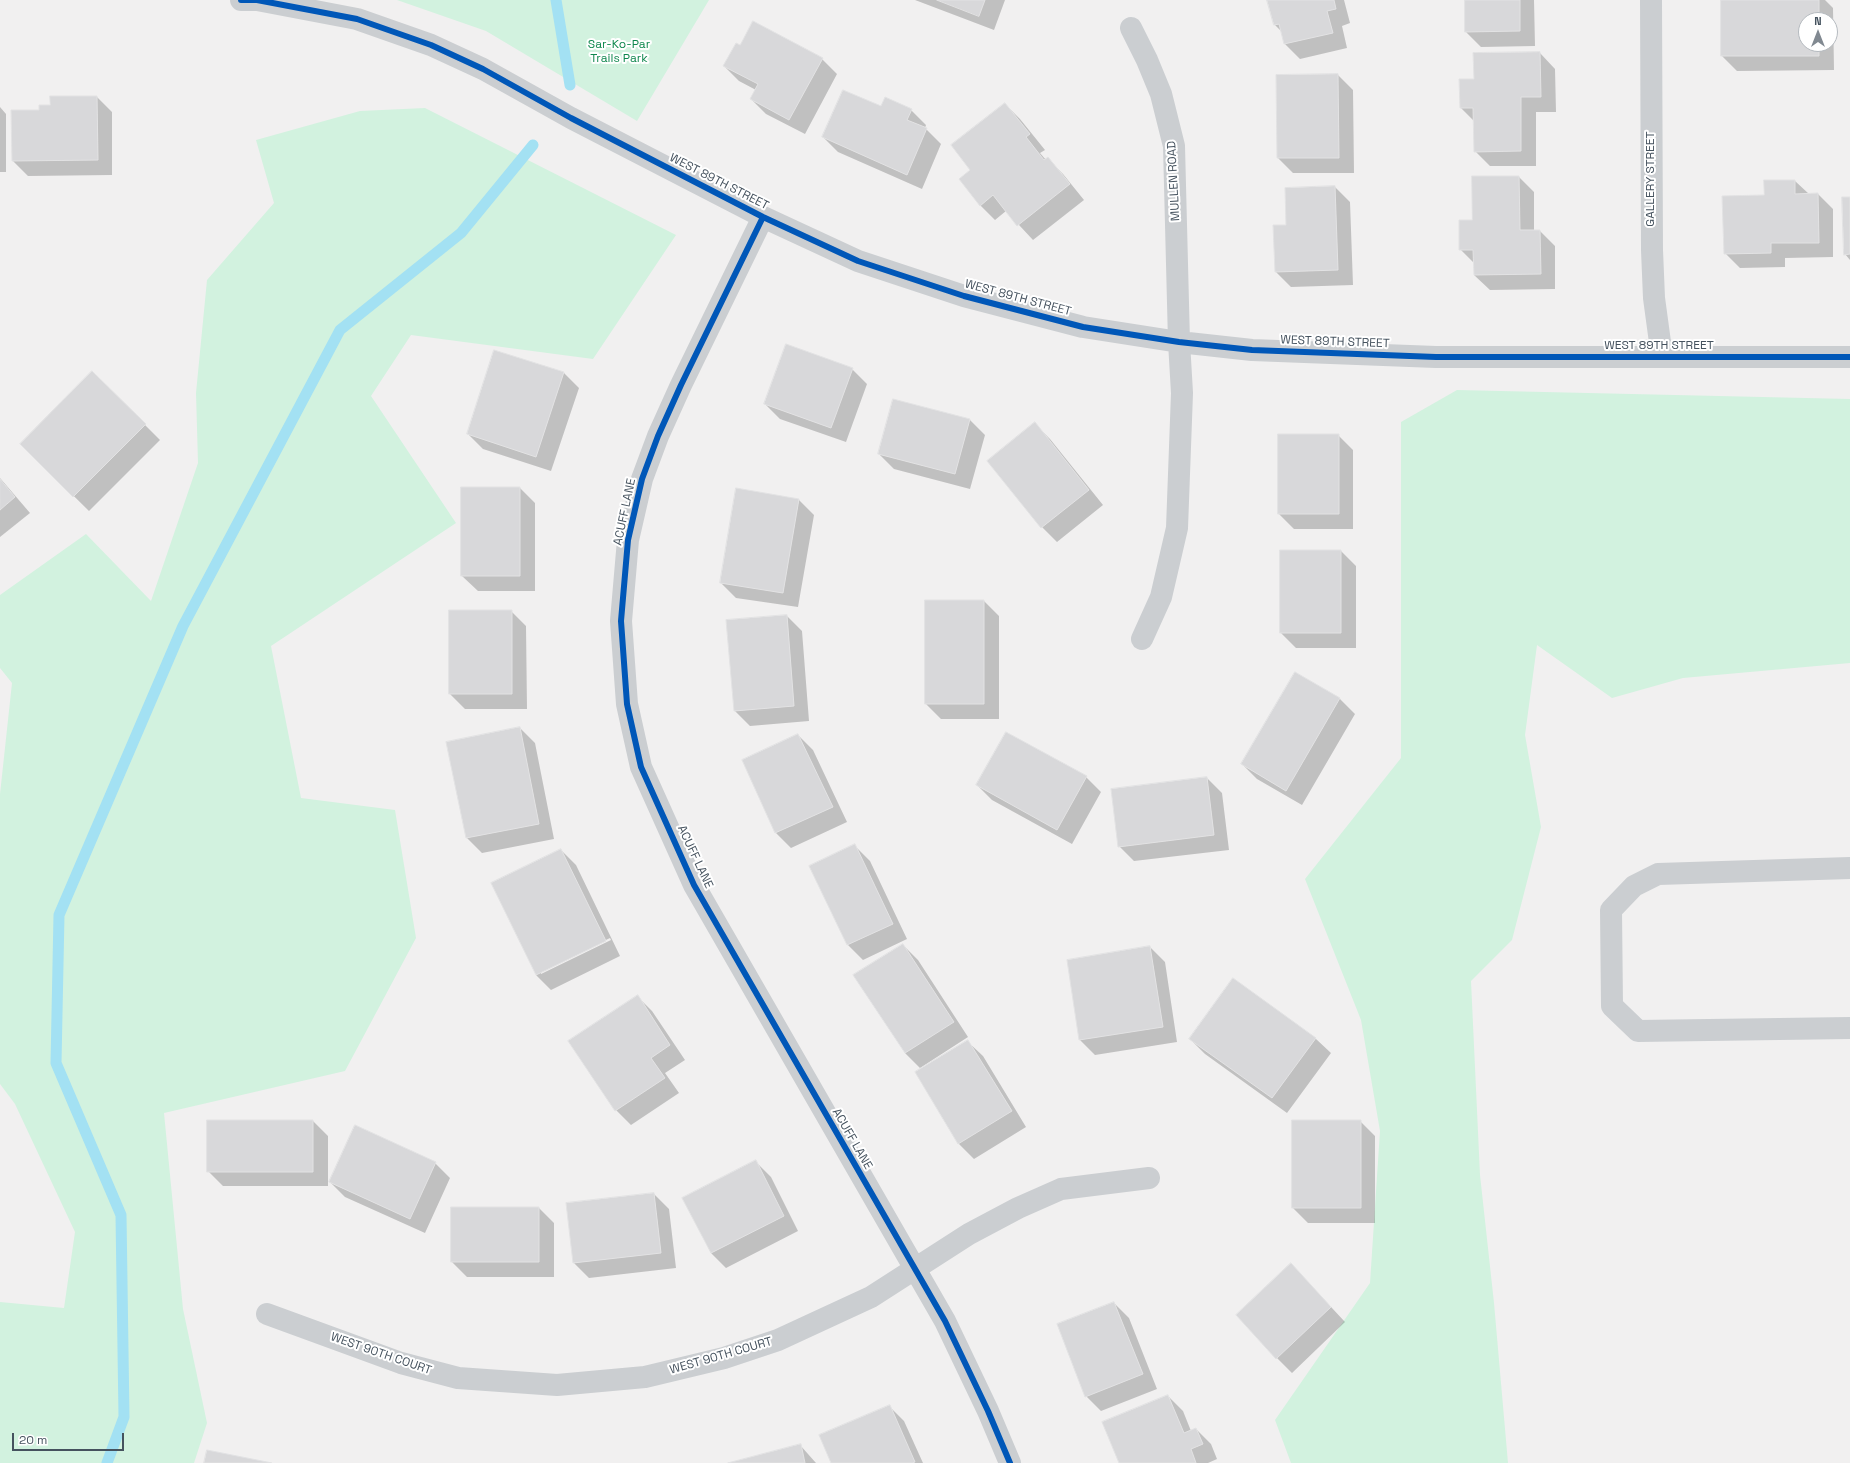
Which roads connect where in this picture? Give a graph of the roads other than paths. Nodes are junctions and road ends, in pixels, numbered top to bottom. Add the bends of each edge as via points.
1 (241, 0) edge
2 (1650, 0) edge
3 (1132, 28) dead end
4 (763, 217) junction
5 (1179, 342) junction
6 (1662, 357) junction
7 (1850, 357) edge
8 (1142, 639) dead end
9 (1850, 868) edge
10 (1850, 1028) edge
11 (1149, 1178) dead end
12 (914, 1269) junction
13 (266, 1314) dead end
14 (1010, 1463) edge

1 - 4 street, WEST 89TH STREET via 257,0 358,19 430,45 483,69 571,118
2 - 6 street, GALLERY STREET via 1652,250 1654,298
3 - 5 street, MULLEN ROAD via 1161,94 1174,146
4 - 5 street, WEST 89TH STREET via 858,261 964,296 1083,327
4 - 12 street, ACUFF LANE via 681,385 642,479 628,540 621,621 627,704 642,767 694,885
5 - 6 street, WEST 89TH STREET via 1252,350 1436,357
5 - 8 street via 1182,393 1178,528 1160,597
6 - 7 street, WEST 89TH STREET
9 - 10 street via 1658,874 1634,886 1611,910 1612,1006 1638,1031
11 - 12 street, WEST 90TH COURT via 1061,1189 969,1234
12 - 13 street, WEST 90TH COURT via 871,1297 778,1340 645,1377 557,1385 458,1378 401,1363
12 - 14 street, ACUFF LANE via 945,1321

